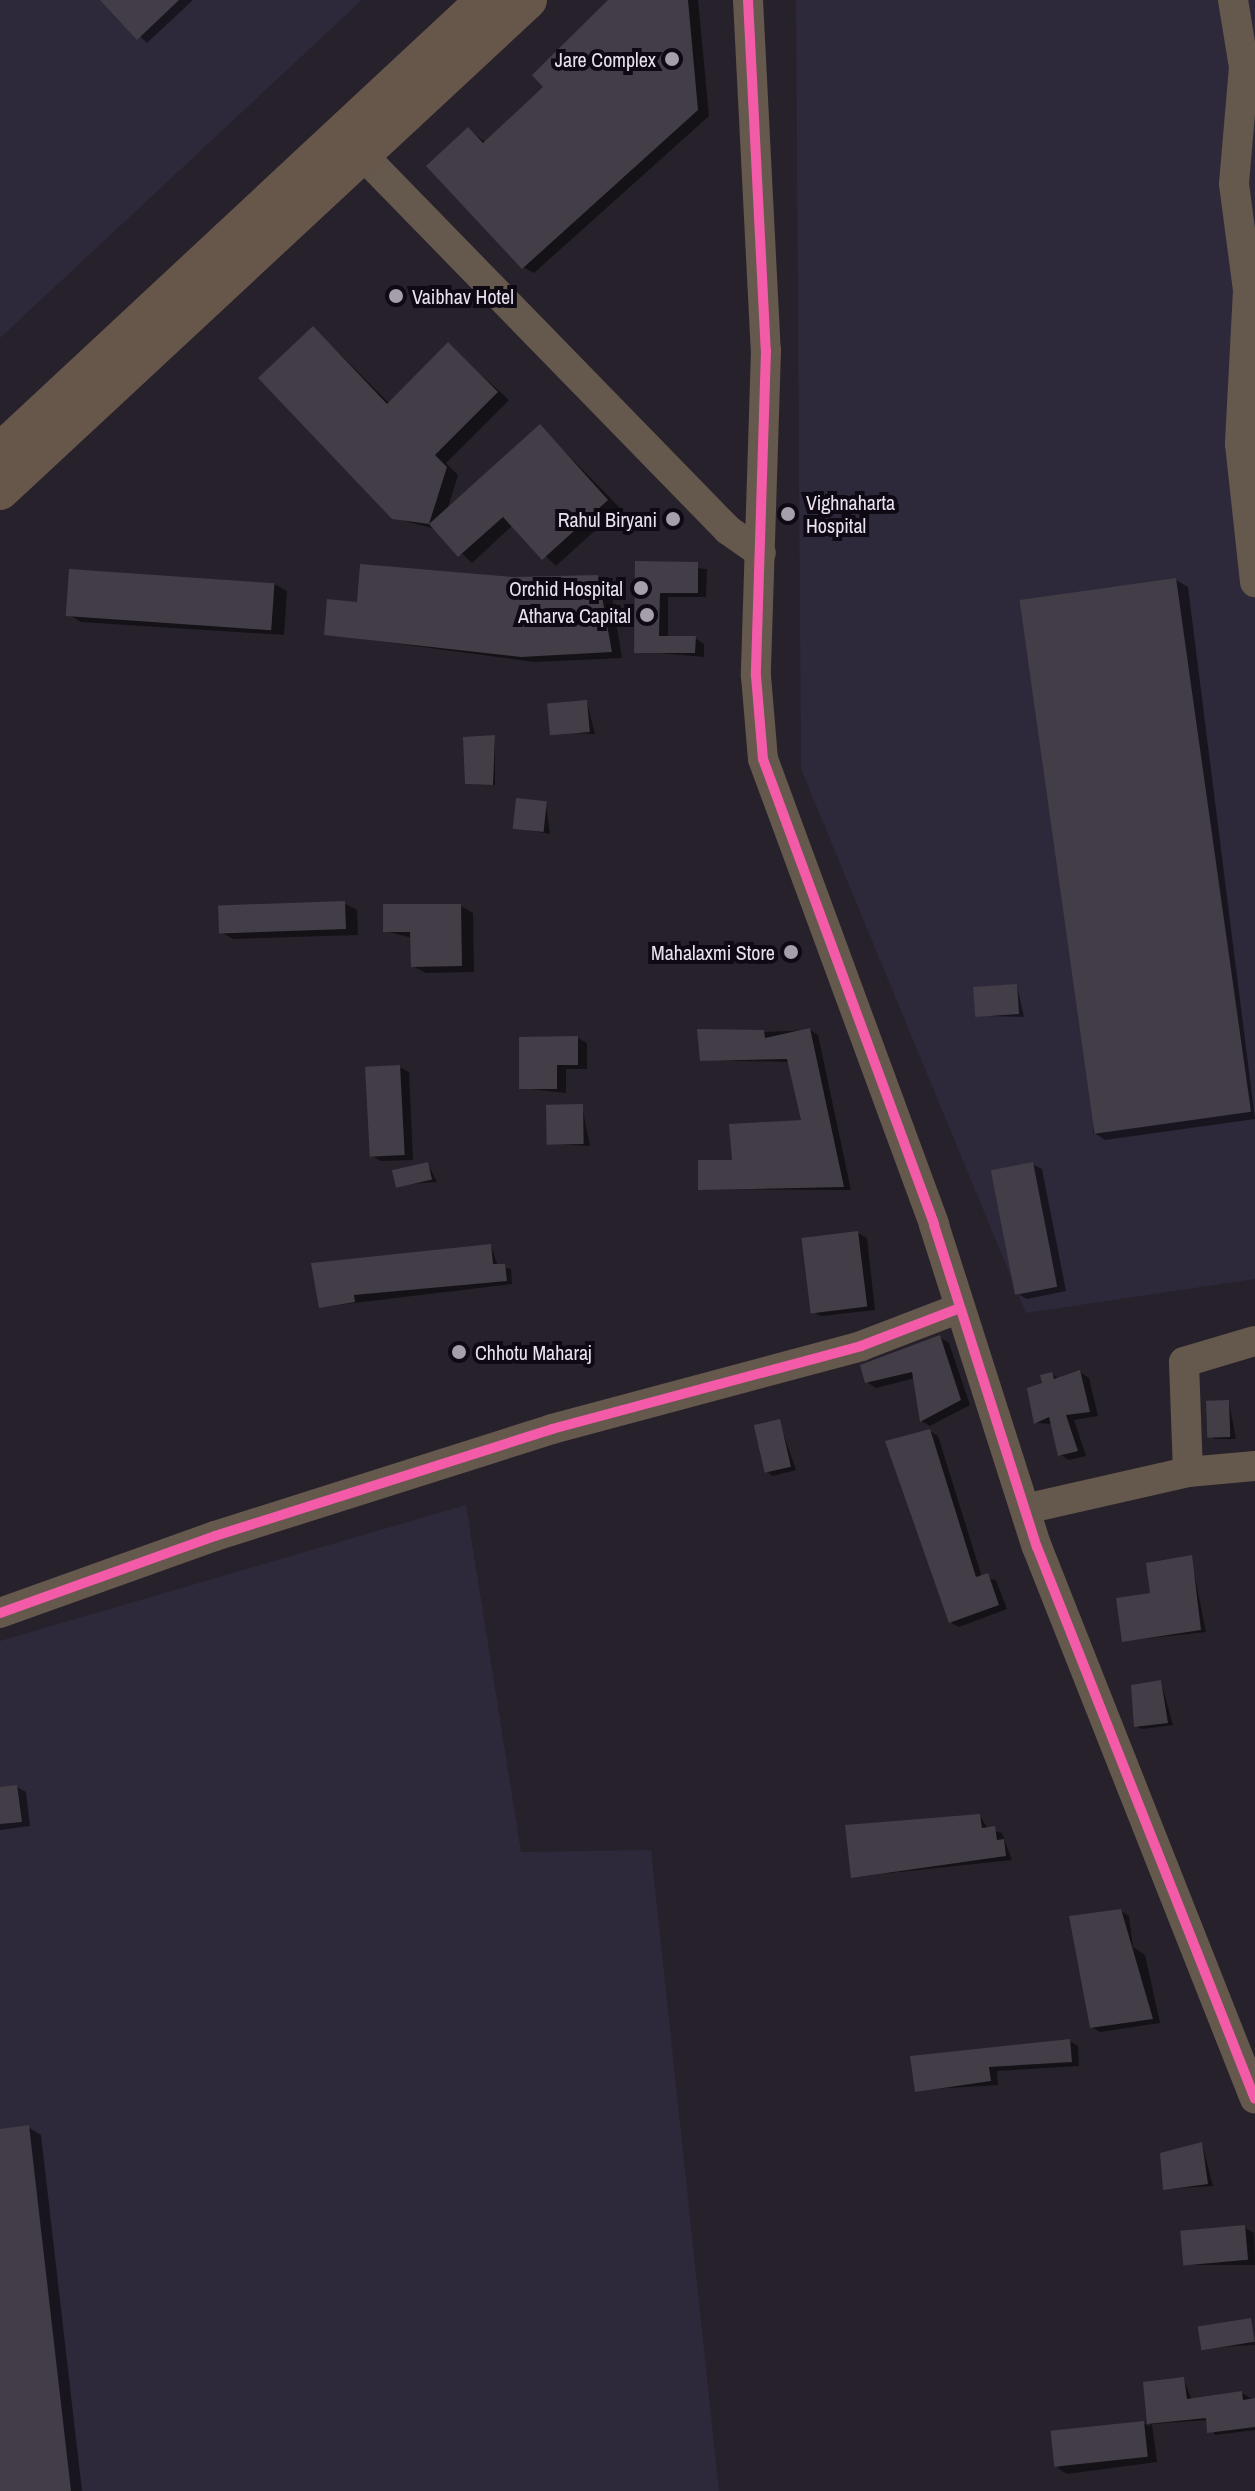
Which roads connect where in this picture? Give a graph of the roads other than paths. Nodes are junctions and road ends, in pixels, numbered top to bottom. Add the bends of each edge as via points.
1 (485, 0) edge
2 (528, 0) edge
3 (748, 0) edge
4 (1233, 0) edge
5 (351, 142) junction
6 (0, 452) edge
7 (0, 491) edge
8 (761, 553) junction
9 (1255, 582) edge
10 (960, 1308) junction
11 (1255, 1341) edge
12 (1255, 1466) edge
13 (1188, 1472) junction
14 (1025, 1509) junction
15 (0, 1613) edge
16 (1255, 2099) edge

1 - 5 main road
2 - 5 main road
3 - 8 street via 766,350
4 - 9 street via 1244,67 1234,184 1248,290 1240,444
5 - 6 main road
5 - 7 main road
5 - 8 street via 728,530
8 - 10 street via 756,676 763,759
10 - 14 street
10 - 15 street via 861,1346 552,1429 229,1531
11 - 13 street via 1184,1362
12 - 13 street
13 - 14 street
14 - 16 street

